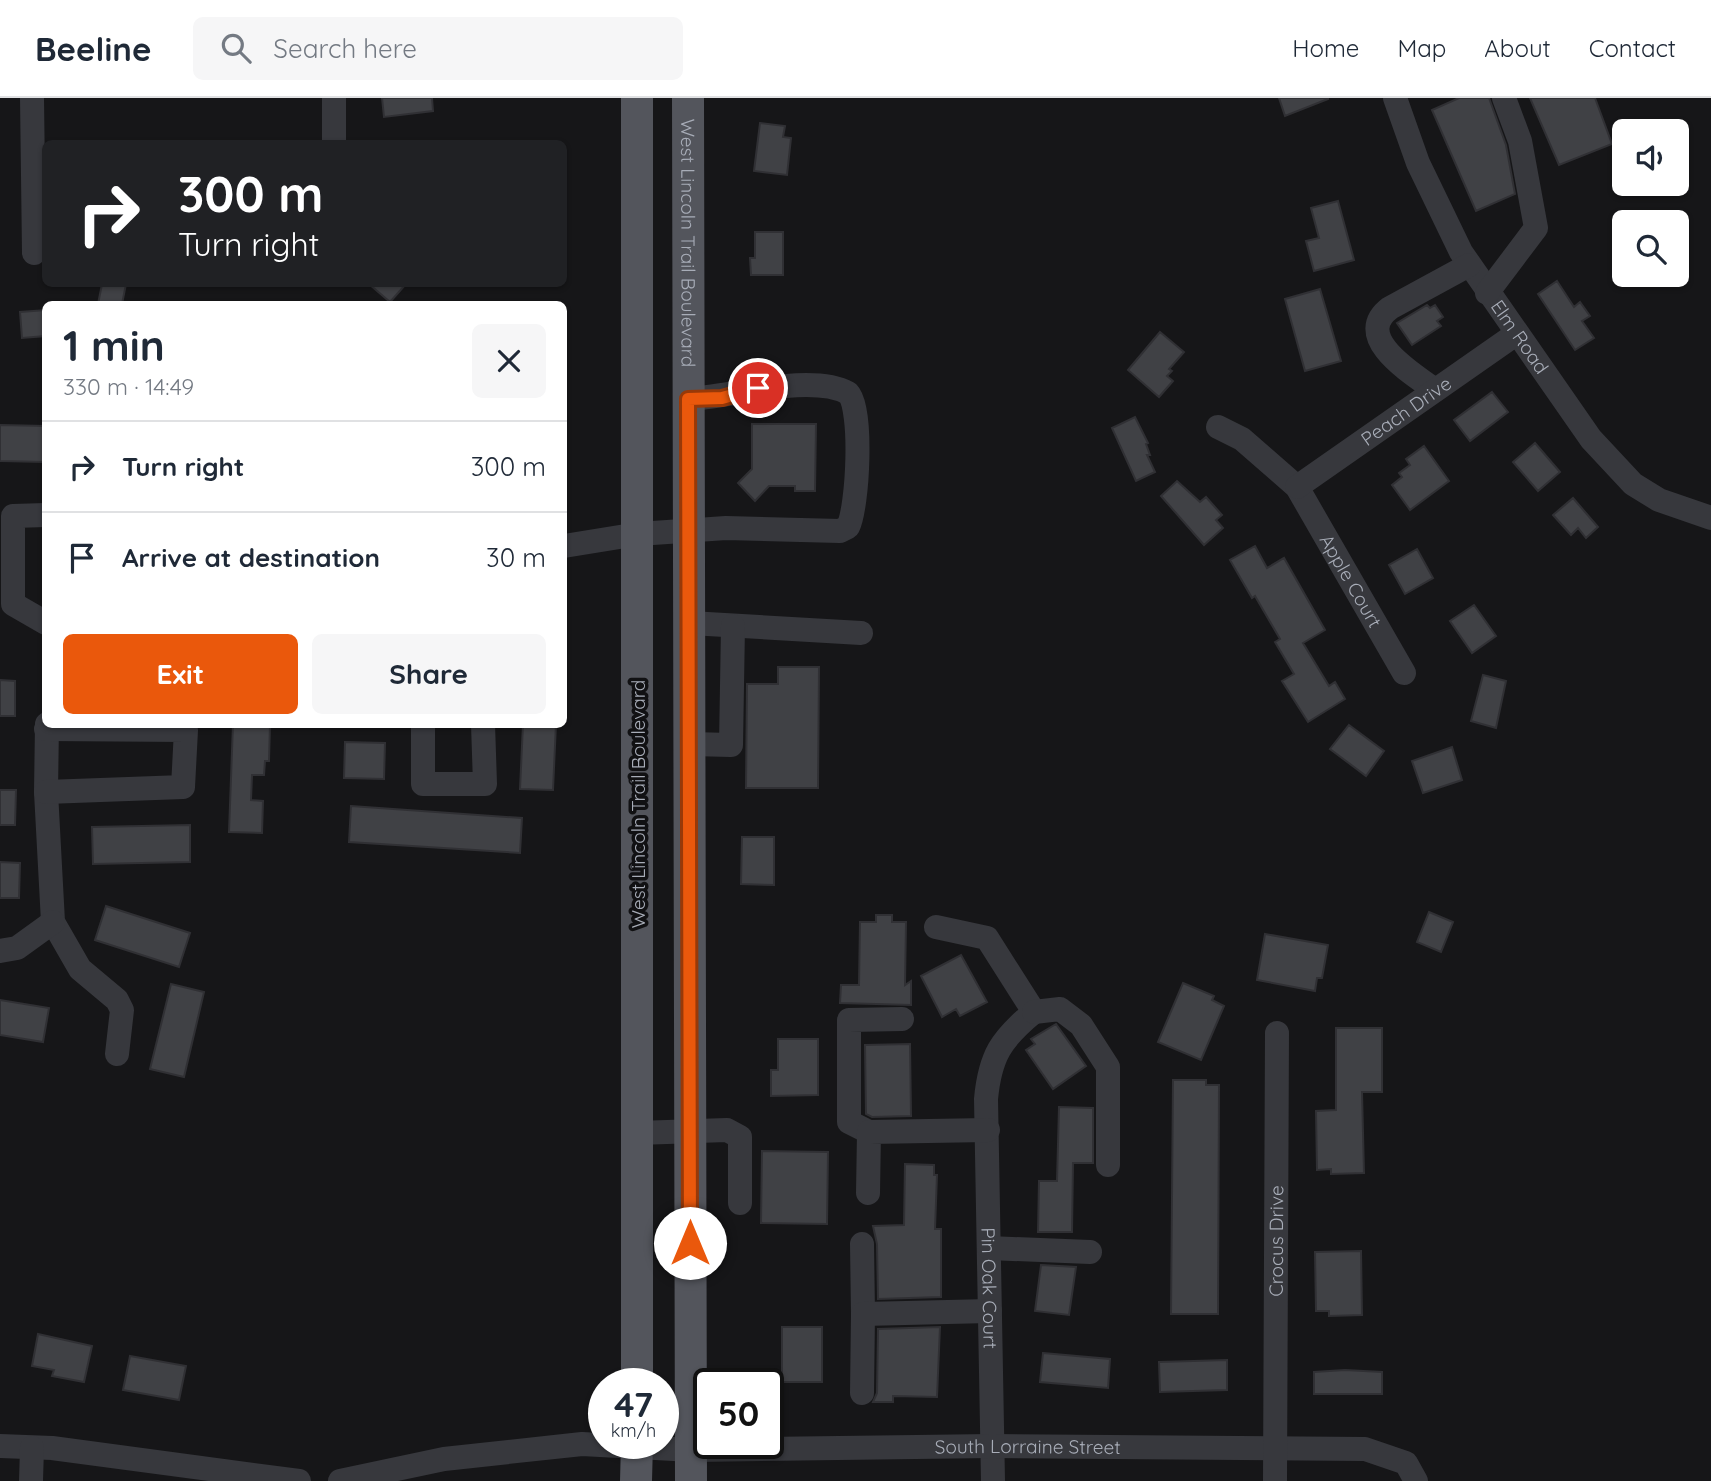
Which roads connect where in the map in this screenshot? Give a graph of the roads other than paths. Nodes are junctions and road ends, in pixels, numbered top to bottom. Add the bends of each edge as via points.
1 (32, 98) edge
2 (334, 98) edge
3 (637, 98) edge
4 (688, 98) edge
5 (1395, 98) edge
6 (1504, 98) edge
7 (334, 140) edge
8 (34, 253) dead end
9 (1469, 265) junction
10 (1487, 293) junction
11 (1516, 334) junction
12 (1435, 390) junction
13 (688, 399) junction
14 (1218, 427) dead end
15 (1297, 487) junction
16 (42, 515) edge
17 (1711, 518) edge
18 (689, 531) junction
19 (638, 534) junction
20 (567, 546) edge
21 (42, 620) edge
22 (690, 623) junction
23 (733, 626) junction
24 (861, 633) dead end
25 (1404, 673) dead end
26 (47, 728) edge
27 (93, 728) edge
28 (423, 728) edge
29 (483, 728) edge
30 (691, 744) junction
31 (46, 792) junction
32 (53, 922) junction
33 (936, 927) dead end
34 (0, 951) edge
35 (1034, 1012) junction
36 (902, 1019) dead end
37 (1277, 1033) dead end
38 (117, 1054) dead end
39 (988, 1130) junction
40 (690, 1132) junction
41 (869, 1132) junction
42 (638, 1133) junction
43 (1108, 1165) dead end
44 (867, 1194) dead end
45 (740, 1203) dead end
46 (862, 1244) dead end
47 (989, 1248) junction
48 (1090, 1252) dead end
49 (990, 1311) junction
50 (863, 1314) junction
51 (637, 1368) edge
52 (862, 1393) dead end
53 (588, 1444) edge
54 (0, 1446) edge
55 (992, 1446) junction
56 (32, 1448) junction
57 (679, 1449) edge
58 (692, 1450) junction
59 (1275, 1451) junction
60 (637, 1459) edge
61 (31, 1481) edge
62 (299, 1481) edge
63 (340, 1481) edge
64 (636, 1481) edge
65 (691, 1481) edge
66 (993, 1481) edge
67 (1275, 1481) edge
68 (1416, 1481) edge

1 - 8 street
2 - 7 street
3 - 19 main road, West Lincoln Trail Boulevard
4 - 13 main road, West Lincoln Trail Boulevard
5 - 9 street, Elm Road via 1445,224
6 - 10 street via 1520,141 1536,228
9 - 10 street, Elm Road
9 - 12 street via 1379,316 1382,343 1393,359
10 - 11 street, Elm Road
11 - 12 street, Peach Drive
11 - 17 street, Elm Road via 1617,469 1659,500
12 - 15 street, Peach Drive
13 - 18 main road, West Lincoln Trail Boulevard
13 - 18 street via 722,398 758,388 823,387 848,393 856,409 855,506 848,527 840,531
14 - 15 street, Apple Court via 1242,439
15 - 25 street, Apple Court
16 - 21 street via 13,516 13,604
18 - 19 street
18 - 22 main road, West Lincoln Trail Boulevard
19 - 20 street
19 - 42 main road, West Lincoln Trail Boulevard
22 - 23 street
22 - 30 main road, West Lincoln Trail Boulevard
23 - 24 street
23 - 30 street via 731,744
26 - 31 street
27 - 31 street via 186,730 183,787
28 - 29 street via 423,784 485,784
30 - 40 main road, West Lincoln Trail Boulevard
31 - 32 street
32 - 34 street via 17,948
32 - 38 street via 80,970 117,1000 122,1010
33 - 35 street via 987,938
35 - 39 street, Pin Oak Court via 1000,1046 989,1068
35 - 43 street via 1060,1009 1081,1025 1108,1067
36 - 41 street via 849,1020 849,1122
37 - 59 street, Crocus Drive
39 - 41 street
39 - 47 street, Pin Oak Court
40 - 42 street
40 - 45 street via 727,1130 740,1138
40 - 58 main road, West Lincoln Trail Boulevard
41 - 44 street
42 - 51 main road, West Lincoln Trail Boulevard
46 - 50 street
47 - 48 street
47 - 49 street, Pin Oak Court
49 - 50 street
49 - 55 street, Pin Oak Court
50 - 52 street
53 - 63 street, South Lorraine Street via 500,1451
54 - 56 street
55 - 58 street, South Lorraine Street
55 - 59 street, South Lorraine Street
55 - 66 street, Pin Oak Court
56 - 61 street
56 - 62 street
57 - 58 street, South Lorraine Street
58 - 65 main road, West Lincoln Trail Boulevard
59 - 67 street, Crocus Drive
59 - 68 street, South Lorraine Street via 1365,1449 1406,1462
60 - 64 main road

